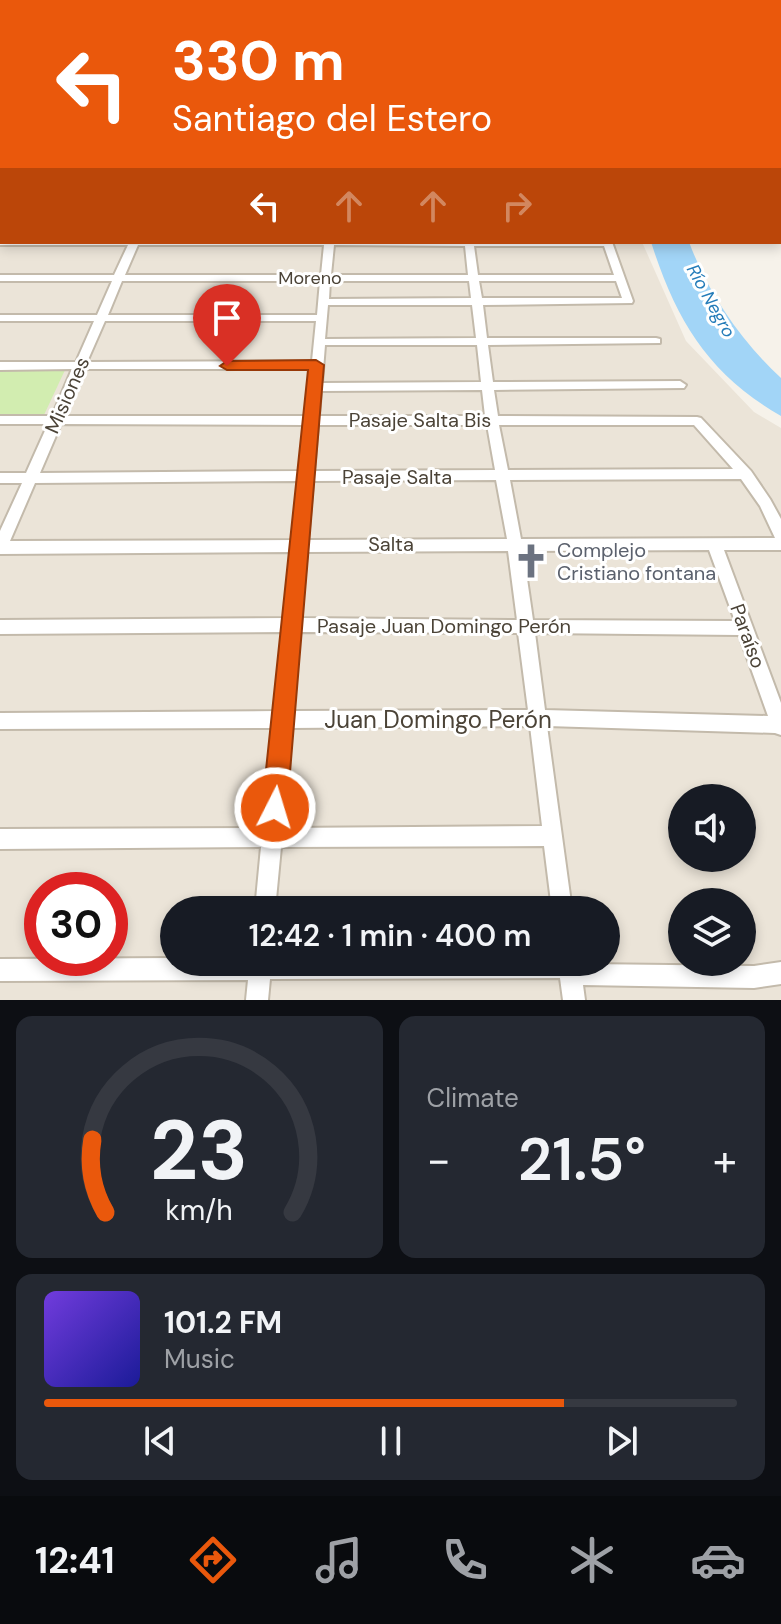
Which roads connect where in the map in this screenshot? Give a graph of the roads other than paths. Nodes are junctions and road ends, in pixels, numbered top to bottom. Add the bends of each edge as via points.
1 (133, 244) edge
2 (329, 244) edge
3 (469, 244) edge
4 (608, 244) edge
5 (119, 277) junction
6 (0, 278) edge
7 (474, 278) junction
8 (620, 278) junction
9 (325, 279) junction
10 (322, 302) junction
11 (477, 302) junction
12 (0, 318) edge
13 (101, 318) junction
14 (321, 318) junction
15 (483, 341) junction
16 (656, 341) dead end
17 (318, 342) junction
18 (316, 365) junction
19 (0, 366) edge
20 (80, 366) junction
21 (680, 385) dead end
22 (314, 387) junction
23 (488, 387) junction
24 (492, 419) junction
25 (0, 420) edge
26 (56, 420) junction
27 (311, 420) junction
28 (746, 474) junction
29 (306, 477) junction
30 (503, 477) junction
31 (0, 478) edge
32 (31, 478) junction
33 (781, 535) edge
34 (515, 544) junction
35 (781, 544) edge
36 (299, 545) junction
37 (715, 545) junction
38 (0, 547) edge
39 (292, 625) junction
40 (525, 626) junction
41 (0, 627) edge
42 (745, 628) junction
43 (539, 718) junction
44 (0, 721) edge
45 (283, 721) junction
46 (781, 726) edge
47 (554, 836) junction
48 (272, 838) junction
49 (0, 839) edge
50 (266, 896) edge
51 (560, 896) edge
52 (160, 967) edge
53 (0, 970) edge
54 (781, 973) edge
55 (620, 975) edge
56 (259, 976) edge
57 (571, 976) edge
58 (257, 1000) edge
59 (574, 1000) edge

1 - 5 street, Misiones
2 - 9 street
3 - 7 street
4 - 8 street
5 - 6 street, Moreno
5 - 9 street, Moreno
5 - 13 street, Misiones
7 - 8 street, Moreno
7 - 9 street, Moreno
7 - 11 street
8 - 11 street via 628,301
9 - 10 street
10 - 11 street
10 - 14 street
11 - 15 street
12 - 13 street
13 - 14 street
13 - 20 street, Misiones
14 - 17 street
15 - 16 street
15 - 17 street
15 - 23 street
17 - 18 street
18 - 20 street
18 - 22 street
19 - 20 street
20 - 26 street, Misiones
21 - 23 street
22 - 23 street
22 - 27 street
23 - 24 street
24 - 27 street, Pasaje Salta Bis
24 - 28 street, Pasaje Salta Bis via 697,421
24 - 30 street
25 - 26 street, Pasaje Salta Bis
26 - 27 street, Pasaje Salta Bis
26 - 32 street, Misiones
27 - 29 street
28 - 30 street, Pasaje Salta
28 - 33 street via 770,507
29 - 30 street, Pasaje Salta
29 - 32 street, Pasaje Salta
29 - 36 street
30 - 34 street
31 - 32 street, Pasaje Salta
32 - 38 street, Misiones
34 - 36 street, Salta
34 - 37 street, Salta
34 - 40 street
35 - 37 street, Salta
36 - 38 street, Salta
36 - 39 street
37 - 42 street, Paraíso
39 - 40 street, Pasaje Juan Domingo Perón
39 - 41 street, Pasaje Juan Domingo Perón
39 - 45 street
40 - 42 street, Pasaje Juan Domingo Perón
40 - 43 street
42 - 46 street, Paraíso
43 - 45 street, Juan Domingo Perón
43 - 46 street, Juan Domingo Perón
43 - 47 street
44 - 45 street, Juan Domingo Perón
45 - 48 street
47 - 48 street
47 - 51 street
48 - 49 street
48 - 50 street
52 - 53 street
54 - 55 street
56 - 58 street
57 - 59 street

